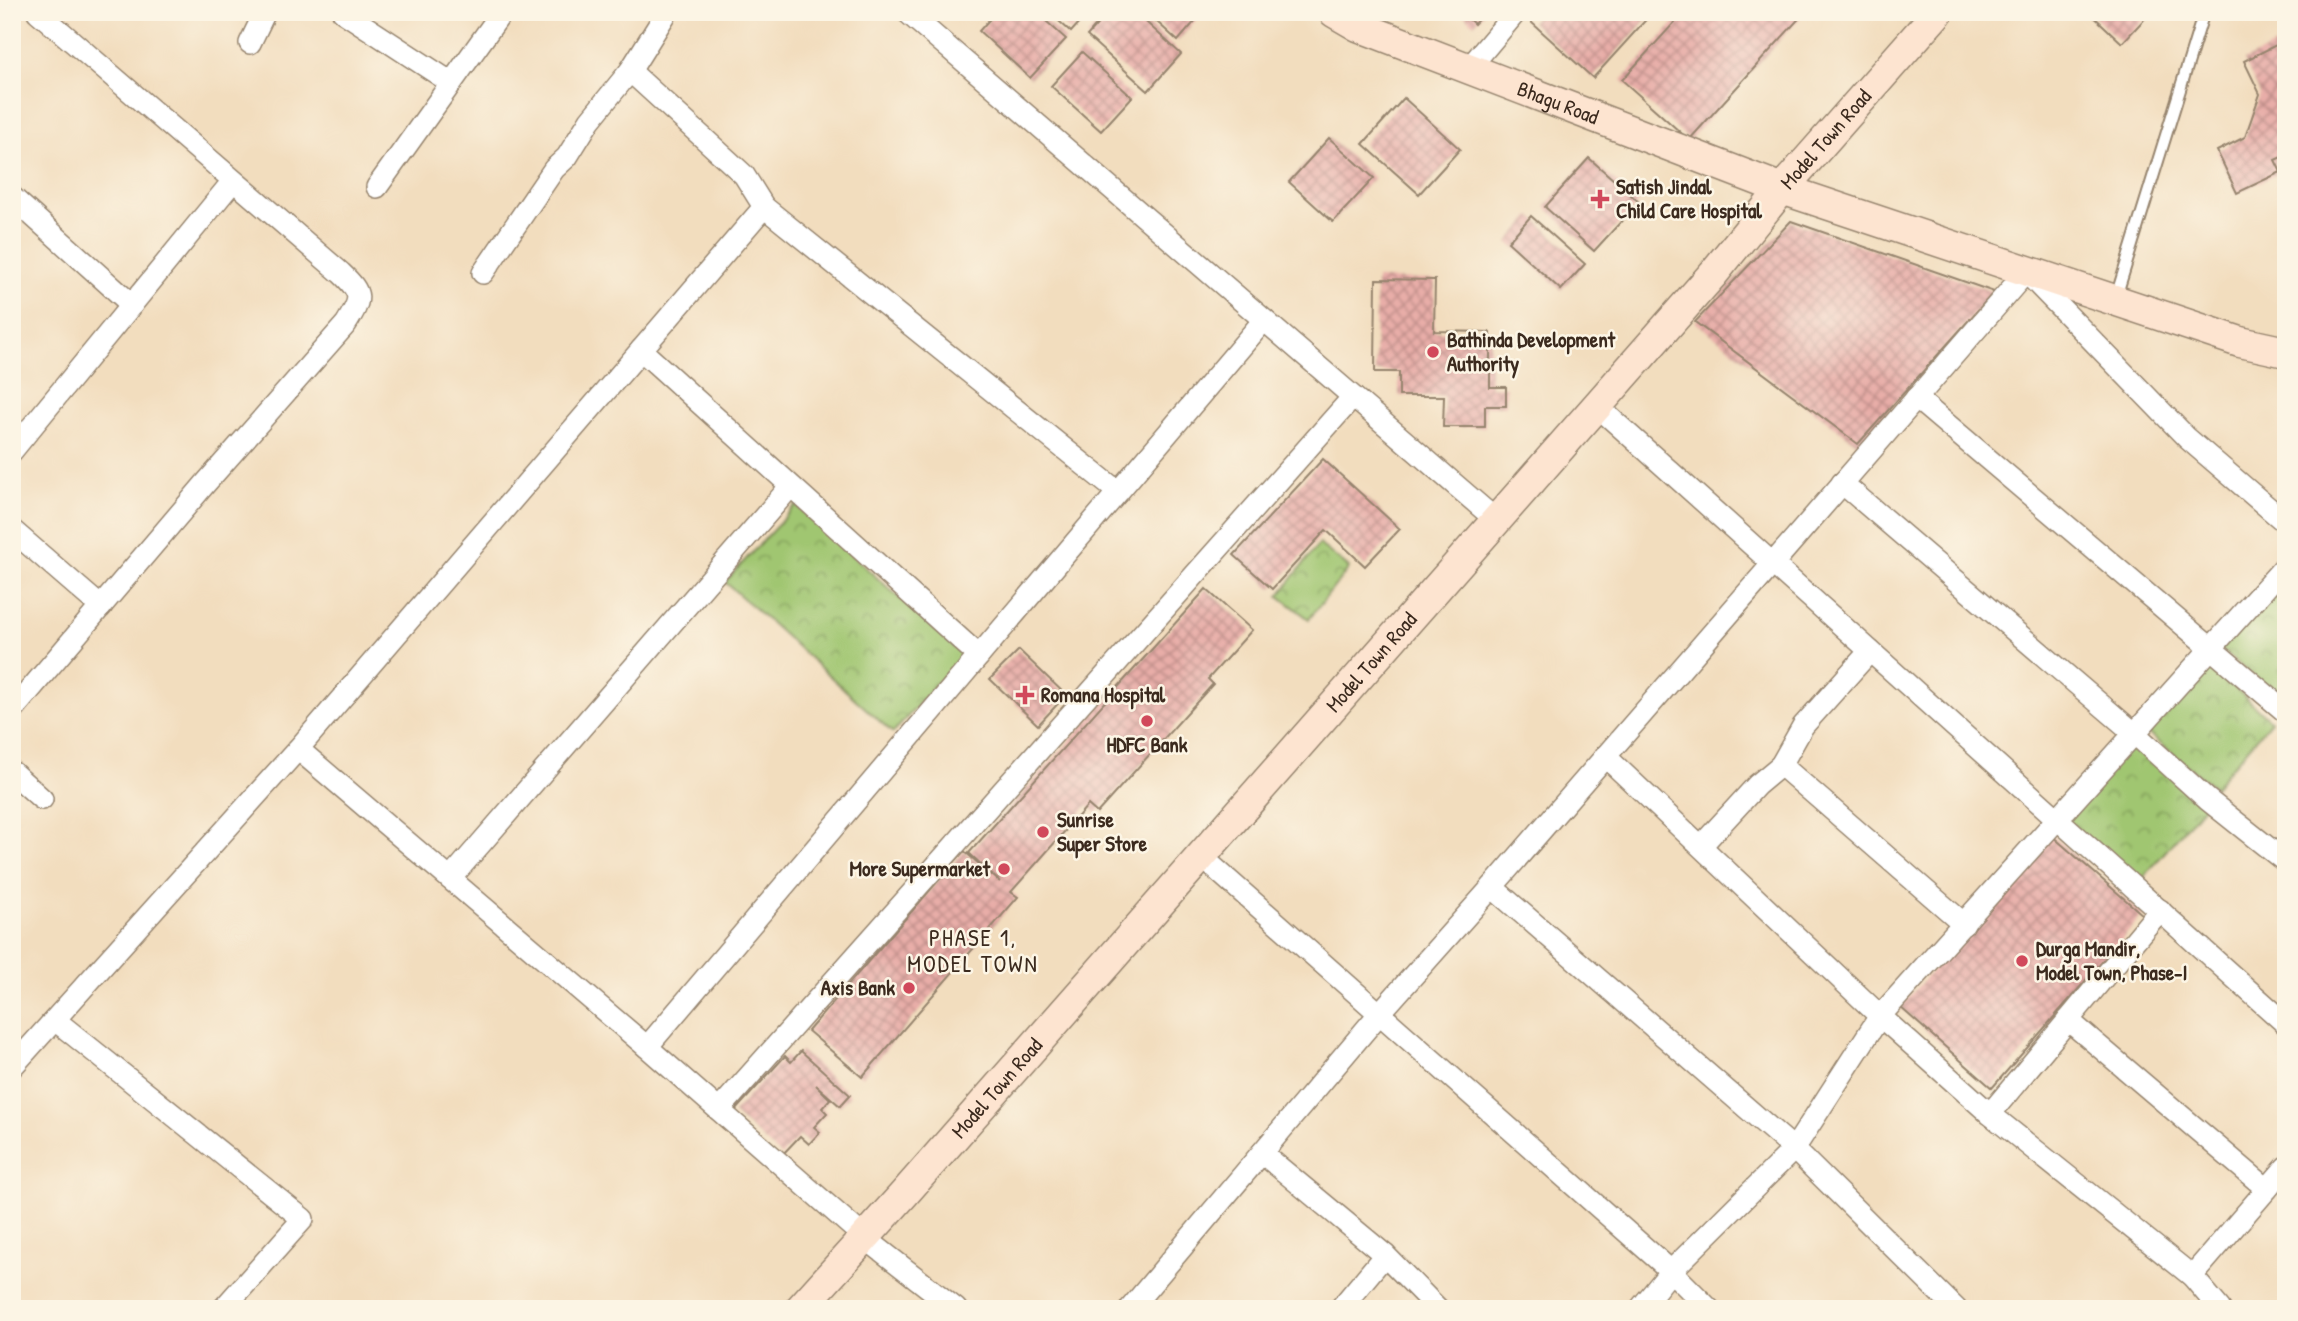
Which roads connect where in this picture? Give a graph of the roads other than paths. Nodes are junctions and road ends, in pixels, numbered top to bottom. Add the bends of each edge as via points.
1 (38, 12) edge
2 (265, 12) edge
3 (343, 12) edge
4 (502, 12) edge
5 (667, 12) edge
6 (907, 12) edge
7 (1334, 12) edge
8 (1516, 12) edge
9 (1938, 12) edge
10 (2204, 12) edge
11 (250, 43) dead end
12 (1469, 68) junction
13 (630, 71) junction
14 (450, 82) junction
15 (233, 181) junction
16 (377, 187) dead end
17 (1782, 189) junction
18 (12, 197) edge
19 (764, 207) junction
20 (2026, 271) junction
21 (483, 273) dead end
22 (2115, 301) junction
23 (132, 305) junction
24 (1264, 320) junction
25 (641, 350) junction
26 (2286, 352) edge
27 (1353, 397) junction
28 (1916, 398) junction
29 (1597, 406) junction
30 (12, 451) edge
31 (1842, 483) junction
32 (790, 487) junction
33 (1118, 492) junction
34 (1496, 520) junction
35 (2286, 523) edge
36 (12, 530) edge
37 (1772, 563) junction
38 (2286, 565) edge
39 (101, 607) junction
40 (2211, 648) junction
41 (1870, 651) junction
42 (979, 656) junction
43 (12, 711) edge
44 (2286, 712) edge
45 (2134, 733) junction
46 (298, 748) junction
47 (1605, 756) junction
48 (1781, 765) junction
49 (12, 772) edge
50 (42, 799) dead end
51 (2057, 819) junction
52 (1701, 846) junction
53 (1201, 856) junction
54 (2286, 862) edge
55 (450, 879) junction
56 (1492, 887) junction
57 (2160, 910) junction
58 (1964, 924) junction
59 (1379, 1014) junction
60 (1880, 1016) junction
61 (55, 1020) junction
62 (2068, 1020) junction
63 (2286, 1024) edge
64 (647, 1047) junction
65 (12, 1067) edge
66 (719, 1110) junction
67 (1990, 1114) junction
68 (1794, 1149) junction
69 (1262, 1153) junction
70 (2286, 1167) edge
71 (2267, 1189) junction
72 (865, 1237) junction
73 (1385, 1255) junction
74 (1671, 1271) junction
75 (2192, 1276) junction
76 (223, 1309) edge
77 (800, 1309) edge
78 (956, 1309) edge
79 (1130, 1309) edge
80 (1340, 1309) edge
81 (1438, 1309) edge
82 (1640, 1309) edge
83 (1709, 1309) edge
84 (1956, 1309) edge
85 (2220, 1309) edge

1 - 15 street
2 - 11 street
3 - 14 street
4 - 14 street
5 - 13 street
6 - 24 street
7 - 12 main road, Bhagu Road via 1358,26
8 - 12 street
9 - 17 main road, Model Town Road
10 - 22 lane
12 - 17 main road, Bhagu Road
13 - 19 street via 744,175
13 - 21 street via 554,169
14 - 16 street
15 - 23 street
15 - 39 street via 355,286 357,306
17 - 20 main road, Bhagu Road
17 - 29 main road, Model Town Road
18 - 23 street
19 - 25 street
19 - 33 street
20 - 22 main road, Bhagu Road
20 - 28 street
20 - 35 street via 2187,438
22 - 26 main road, Bhagu Road via 2240,342
23 - 30 street
24 - 27 street
24 - 33 street
25 - 32 street
25 - 46 street
27 - 34 street
27 - 66 street
28 - 31 street
28 - 40 street
29 - 34 main road, Model Town Road
29 - 37 street
31 - 37 street
31 - 45 street
32 - 42 street
32 - 55 street
33 - 42 street
34 - 53 main road, Model Town Road
36 - 39 street
37 - 41 street
37 - 47 street
38 - 40 street
39 - 43 street
40 - 44 street
40 - 45 street
41 - 48 street via 1802,726
41 - 51 street
42 - 64 street
45 - 51 street
45 - 54 street
46 - 55 street
46 - 61 street
47 - 52 street
47 - 56 street
48 - 52 street
48 - 58 street
49 - 50 street
51 - 57 street
51 - 58 street
52 - 60 street
53 - 59 street
53 - 72 main road, Model Town Road
55 - 64 street
56 - 59 street
56 - 68 street
57 - 62 street
57 - 63 street
58 - 60 street
59 - 69 street
59 - 74 street
60 - 67 street
60 - 68 street
61 - 65 street
61 - 76 street via 303,1219
62 - 67 street
62 - 71 street
64 - 66 street
66 - 72 street
67 - 75 street
68 - 74 street
68 - 84 street
69 - 73 street
69 - 79 street
70 - 71 street
71 - 75 street
72 - 77 main road, Model Town Road
72 - 78 street
73 - 80 street
73 - 81 street
74 - 82 street
74 - 83 street
75 - 85 street

